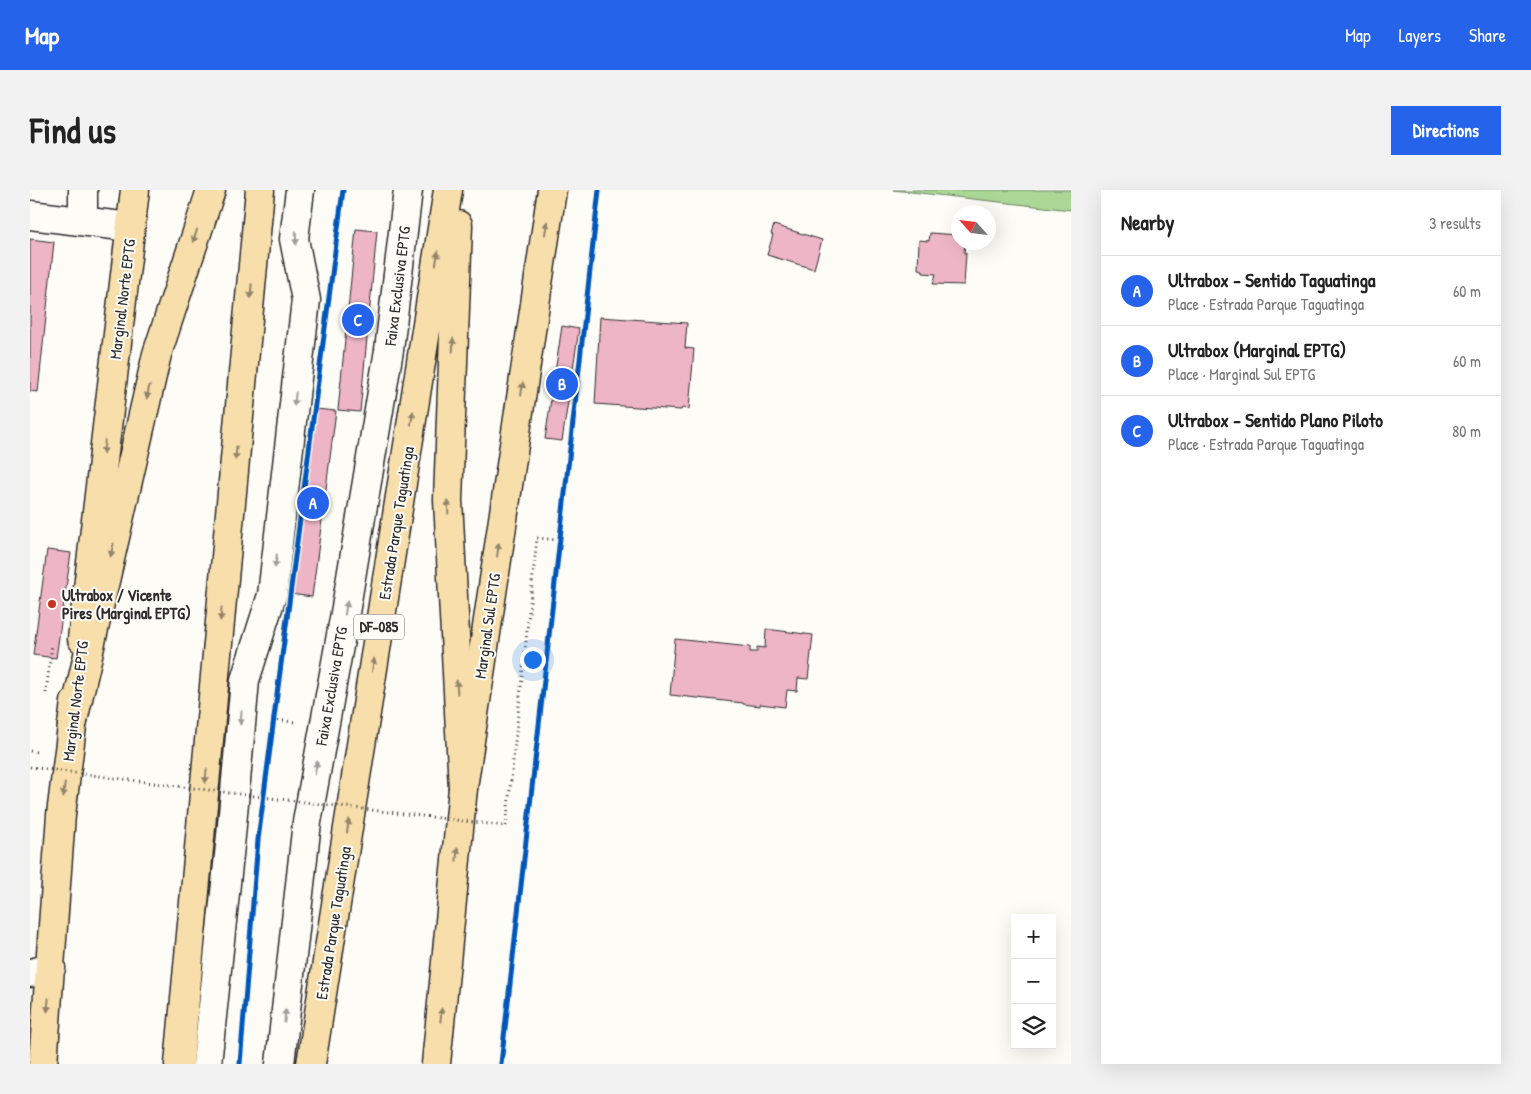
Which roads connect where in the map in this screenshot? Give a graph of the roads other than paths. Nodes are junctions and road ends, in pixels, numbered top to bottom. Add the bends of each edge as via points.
1 (83, 190) edge
2 (135, 190) edge
3 (211, 190) edge
4 (260, 190) edge
5 (300, 190) edge
6 (408, 190) edge
7 (448, 190) edge
8 (459, 190) edge
9 (552, 190) edge
10 (30, 215) edge
11 (83, 221) junction
12 (130, 227) junction
13 (72, 725) junction
14 (463, 788) junction
15 (40, 970) edge
16 (43, 1064) edge
17 (179, 1064) edge
18 (207, 1064) edge
19 (280, 1064) edge
20 (311, 1064) edge
21 (436, 1064) edge

1 - 11 lane
2 - 12 main road, Marginal Norte EPTG
3 -> 13 main road via 156,354
4 -> 17 main road
5 -> 18 lane via 294,239 306,300 272,595 245,680
19 -> 6 lane, Faixa Exclusiva EPTG via 307,822 389,350
20 -> 7 main road, Estrada Parque Taguatinga / DF-085
14 -> 8 main road via 448,500
14 -> 9 main road, Marginal Sul EPTG
10 - 11 lane
11 - 12 lane
12 -> 13 main road, Marginal Norte EPTG
13 -> 15 main road, Marginal Norte EPTG
21 -> 14 main road, Marginal Sul EPTG
15 -> 16 main road, Marginal Norte EPTG

